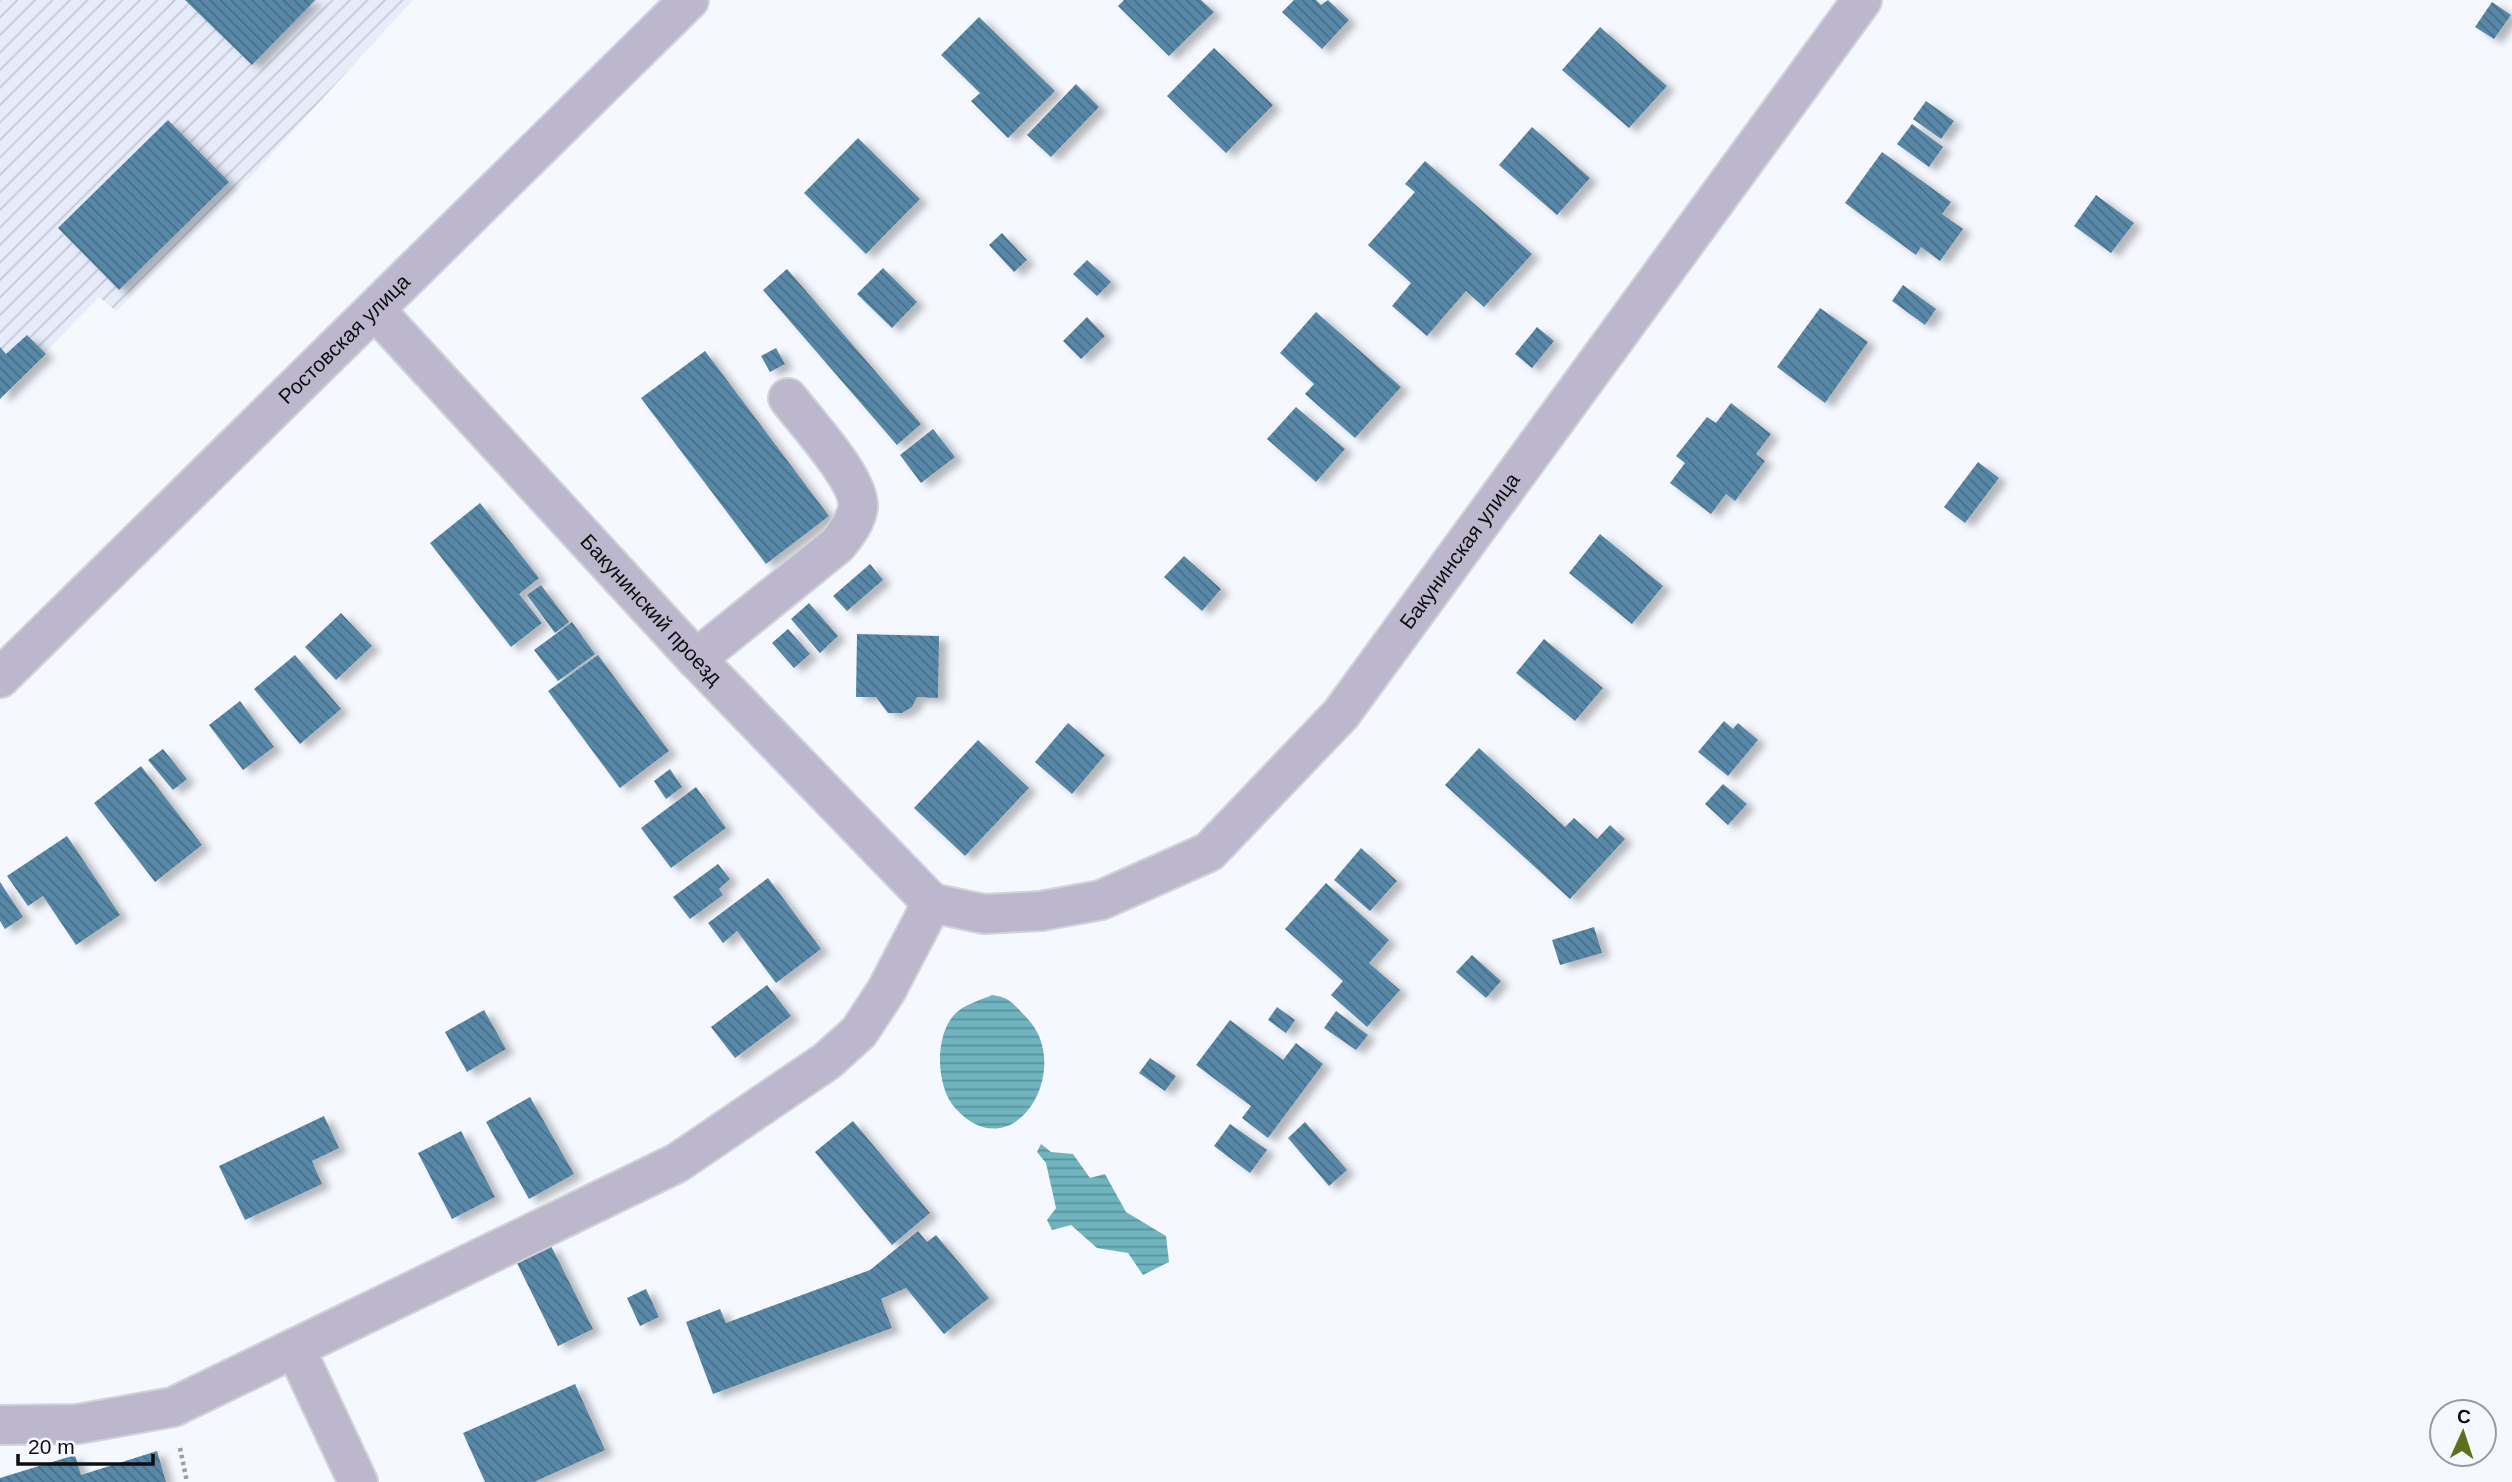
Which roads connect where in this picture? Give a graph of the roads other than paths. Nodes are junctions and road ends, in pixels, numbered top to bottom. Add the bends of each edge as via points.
1 (689, 0) edge
2 (1862, 0) edge
3 (376, 310) junction
4 (788, 398) dead end
5 (696, 659) junction
6 (0, 678) edge
7 (932, 903) junction
8 (295, 1348) junction
9 (0, 1425) edge
10 (358, 1482) edge

1 - 3 street, Ростовская улица
2 - 7 street, Бакунинская улица via 1341,714 1209,852 1101,900 1041,911 984,914
3 - 5 street, Бакунинский проезд
3 - 6 street, Ростовская улица
4 - 5 street via 854,486 858,508 850,530 837,545
5 - 7 street, Бакунинский проезд
7 - 8 street via 859,1032 827,1061 677,1163
8 - 9 street via 173,1406 78,1424
8 - 10 street

